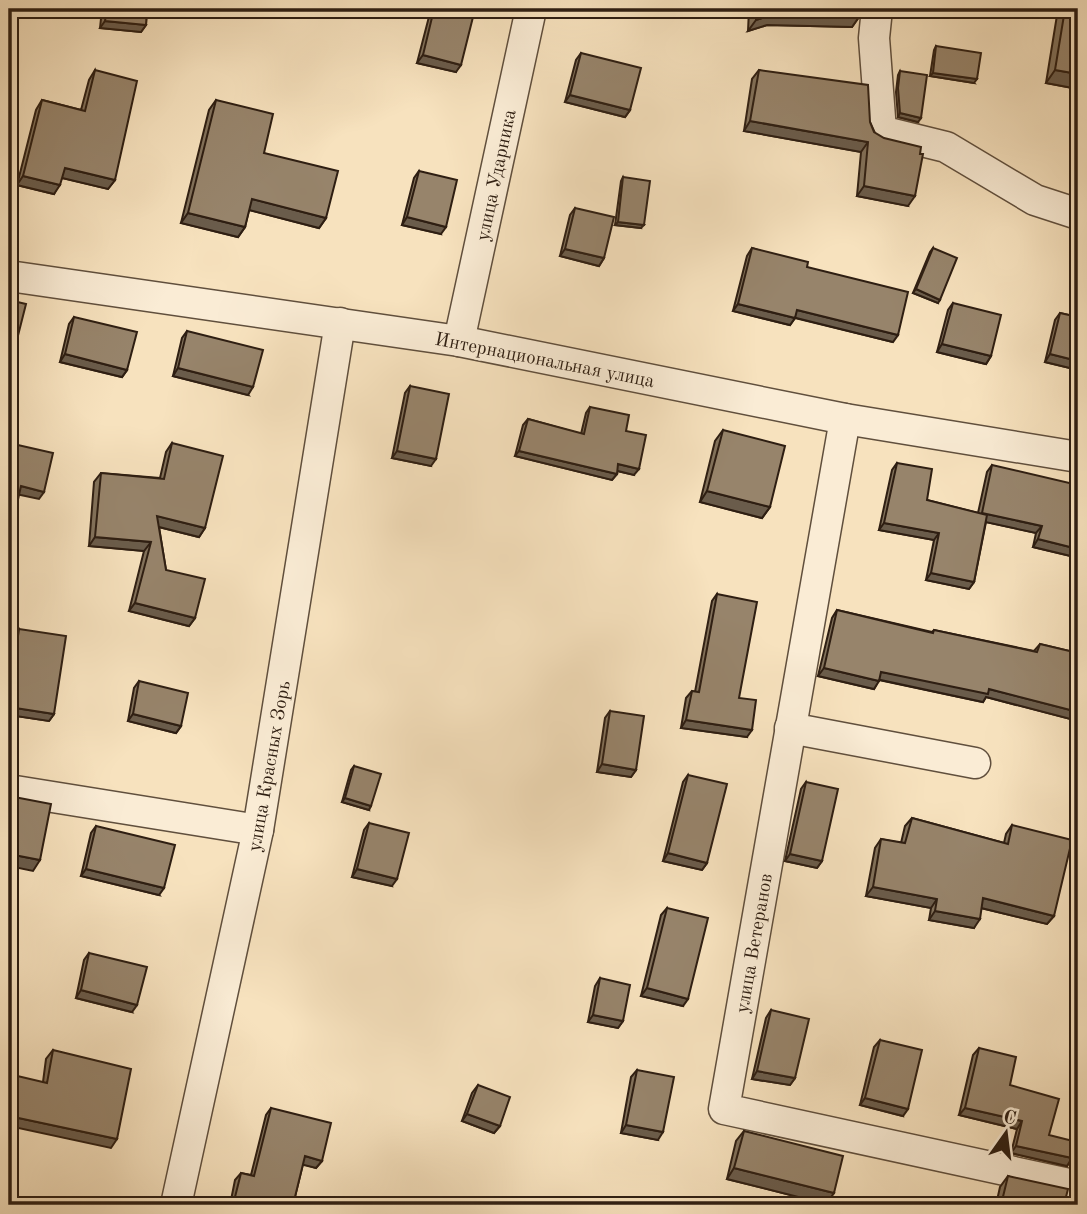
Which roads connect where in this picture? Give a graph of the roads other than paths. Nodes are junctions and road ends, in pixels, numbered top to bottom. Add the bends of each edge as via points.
1 (531, 9) edge
2 (877, 9) edge
3 (1078, 214) edge
4 (9, 276) edge
5 (340, 323) junction
6 (459, 341) junction
7 (845, 419) junction
8 (1078, 457) edge
9 (790, 728) junction
10 (975, 763) dead end
11 (9, 790) edge
12 (258, 830) junction
13 (1078, 1186) edge
14 (176, 1205) edge

1 - 6 street, улица Ударника
2 - 3 street via 874,38 881,131 946,147 1035,201
4 - 5 street, Интернациональная улица
5 - 6 street, Интернациональная улица
5 - 12 street, улица Красных Зорь
6 - 7 street, Интернациональная улица
7 - 8 street, Интернациональная улица
7 - 9 street, улица Ветеранов
9 - 10 street
9 - 13 street, улица Ветеранов via 724,1109
11 - 12 street
12 - 14 street, улица Красных Зорь

